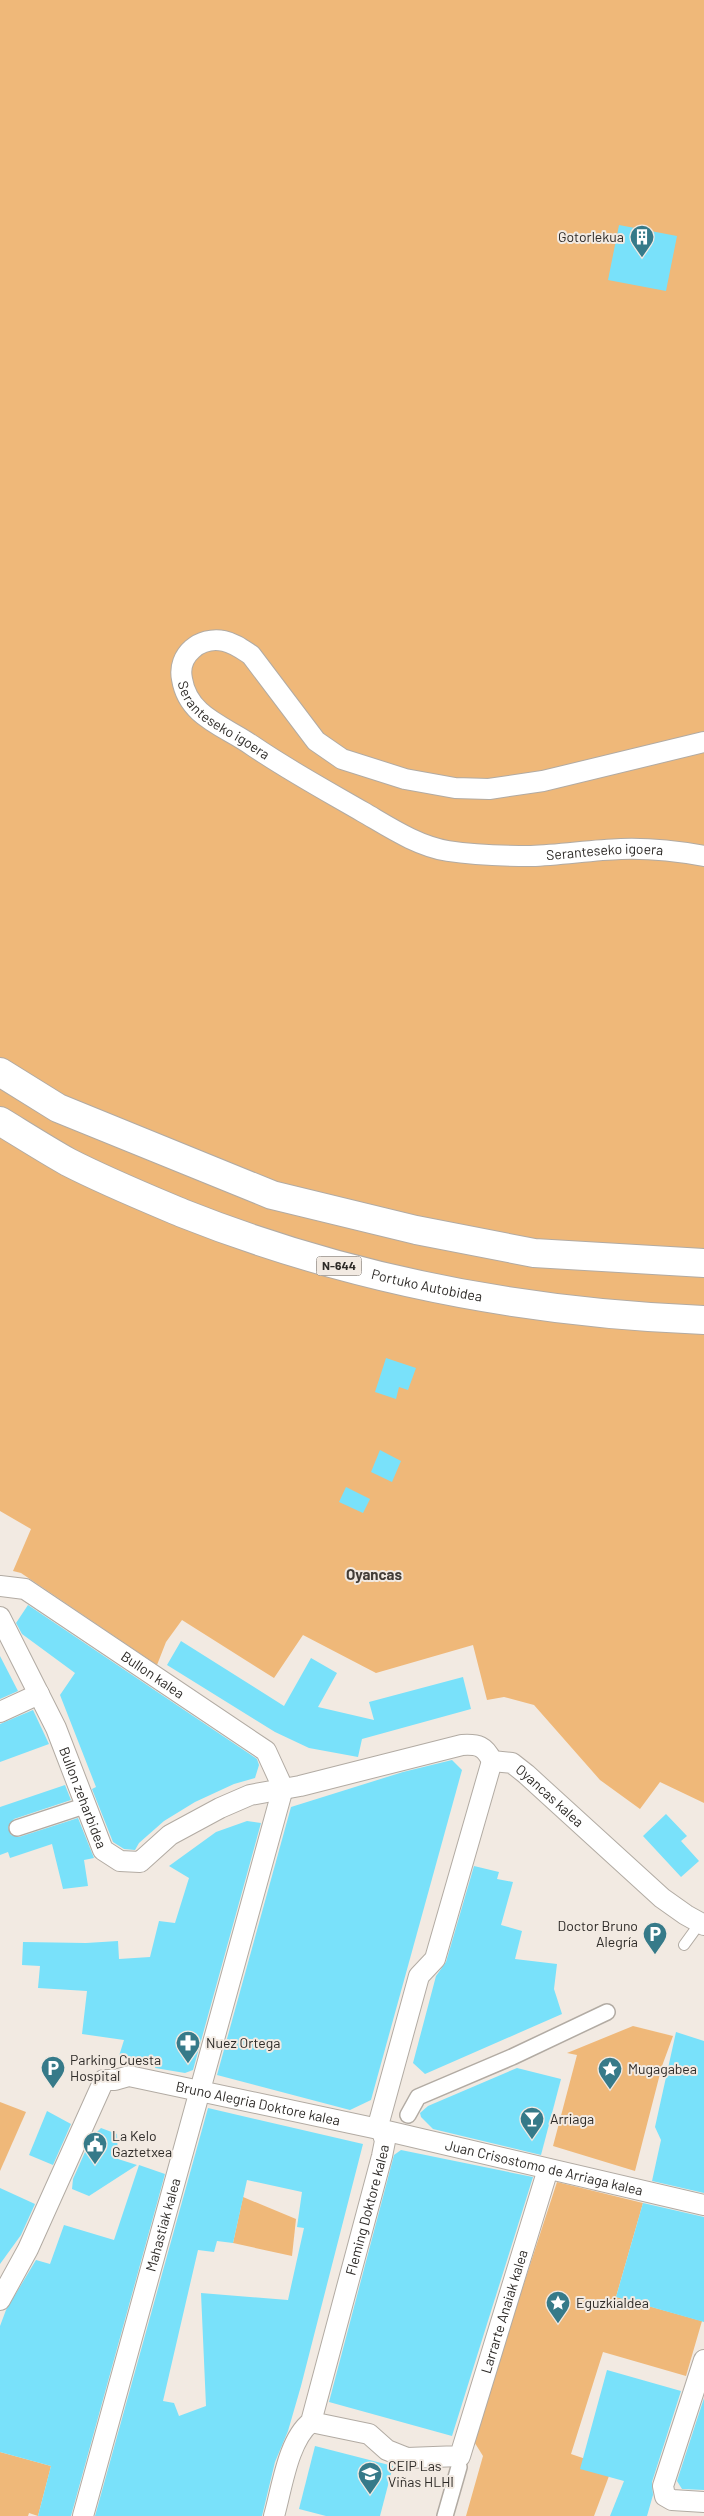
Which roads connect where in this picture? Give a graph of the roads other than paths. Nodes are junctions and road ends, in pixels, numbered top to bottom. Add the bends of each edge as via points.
1 (704, 742) edge
2 (704, 856) edge
3 (0, 1072) edge
4 (0, 1121) edge
5 (704, 1263) edge
6 (704, 1320) edge
7 (0, 1586) edge
8 (0, 1616) edge
9 (39, 1694) junction
10 (0, 1712) edge
11 (492, 1760) junction
12 (283, 1788) junction
13 (87, 1805) junction
14 (17, 1828) dead end
15 (702, 1924) edge
16 (684, 1945) dead end
17 (607, 2012) dead end
18 (200, 2091) junction
19 (408, 2115) dead end
20 (383, 2130) junction
21 (548, 2169) junction
22 (704, 2205) edge
23 (0, 2300) edge
24 (704, 2360) edge
25 (311, 2422) junction
26 (459, 2461) junction
27 (704, 2502) edge
28 (83, 2516) edge
29 (274, 2516) edge
30 (446, 2516) edge

1 - 2 street, Seranteseko igoera via 543,781 489,789 455,788 405,779 342,759 316,741 251,655 237,646 224,641 199,645 188,652 180,672 188,699 207,718 280,765 413,840 447,851 531,856 623,848 681,851
3 - 5 highway via 58,1108 272,1195 416,1230 534,1253
4 - 6 highway, Portuko Autobidea / N-644 via 68,1162 139,1195 227,1231 333,1265 436,1290 630,1317
7 - 12 street, Bullon kalea via 5,1584 25,1589 266,1750
8 - 9 street, Bullon zeharbidea
9 - 10 street
9 - 13 street, Bullon zeharbidea
11 - 12 street, Oyancas kalea via 478,1744 462,1745
11 - 15 street, Oyancas kalea via 512,1763 662,1898
11 - 20 street, Fleming Doktore kalea via 435,1960 419,1976 382,2110 380,2122
12 - 13 street, Bullon zeharbidea via 250,1795 220,1808 170,1835 140,1862 120,1861 103,1850
12 - 18 street, Mahastiak kalea
13 - 14 street
15 - 16 lane
17 - 19 street via 512,2057 418,2096
18 - 20 street, Bruno Alegria Doktore kalea
18 - 23 street, Bruno Alegria Doktore kalea via 129,2076 104,2080 28,2249
18 - 28 street, Mahastiak kalea
20 - 21 street, Juan Crisostomo de Arriaga kalea
20 - 25 street, Fleming Doktore kalea via 382,2156
21 - 22 street, Juan Crisostomo de Arriaga kalea
21 - 26 street, Larrarte Anaiak kalea
24 - 27 street via 663,2486 665,2496 672,2500
25 - 26 street via 369,2434 387,2450 407,2458
25 - 29 street, Fleming Doktore kalea via 295,2440
26 - 30 street, Larrarte Anaiak kalea

